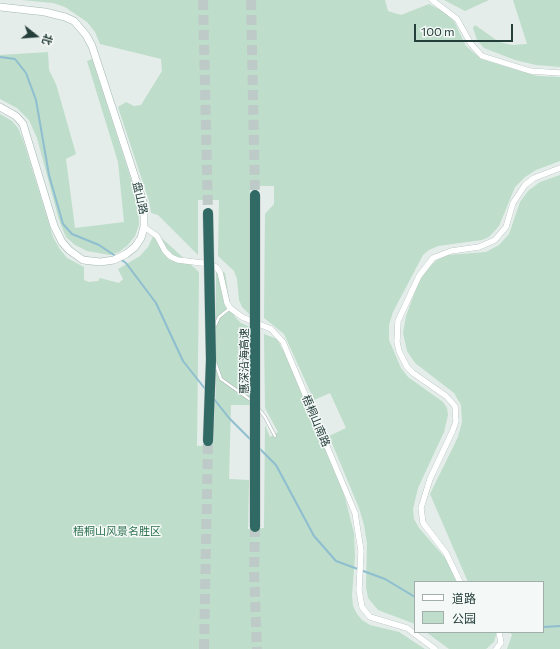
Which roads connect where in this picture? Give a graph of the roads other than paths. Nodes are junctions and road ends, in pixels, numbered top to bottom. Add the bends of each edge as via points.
1 (432, 0) edge
2 (0, 7) edge
3 (560, 73) edge
4 (0, 107) edge
5 (560, 168) edge
6 (255, 194) tunnel mouth
7 (208, 214) tunnel mouth
8 (144, 227) junction
9 (230, 308) junction
10 (275, 436) dead end
11 (208, 441) tunnel mouth
12 (256, 527) tunnel mouth
13 (460, 581) edge
14 (499, 633) edge
15 (435, 649) edge
16 (496, 649) edge

1 - 3 street via 458,19 471,44 482,56 530,70
2 - 8 main road, 盘山路 via 65,17 74,21 86,35 92,46 141,192
4 - 8 main road, 盘山路 via 16,116 23,124 54,226 62,242 75,256 100,262 114,260 134,247 141,238
5 - 13 street via 534,178 525,185 513,203 506,227 495,240 480,248 452,251 433,258 419,276 398,321 397,342 408,367 455,406 456,421 453,430 430,479 420,508 423,523 446,553
6 - 12 highway, 惠深沿海高速, bridge
7 - 11 highway, bridge via 211,360
8 - 9 street via 157,236 171,257 216,267 220,272
9 - 10 lane via 219,317 212,337 217,370 226,385 245,395 257,406
9 - 15 street, 梧桐山南路 via 242,317 271,329 283,342 355,513 360,538 360,599 365,612 376,619 407,628
14 - 16 street via 501,643

